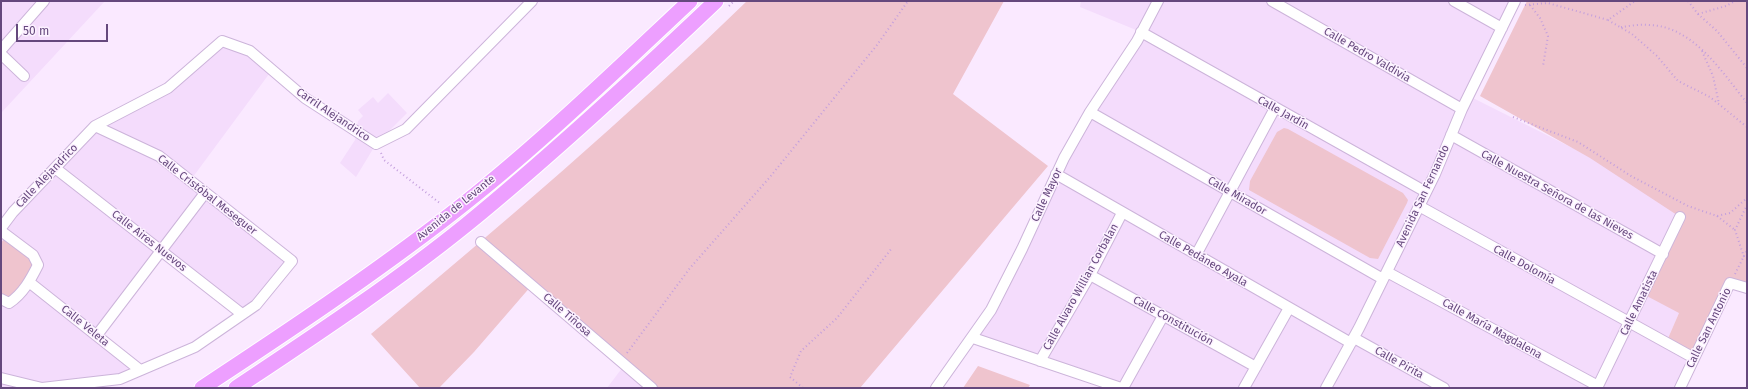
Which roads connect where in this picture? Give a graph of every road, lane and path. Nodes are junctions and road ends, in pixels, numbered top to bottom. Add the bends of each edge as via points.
1 (44, 1) edge
2 (532, 1) edge
3 (690, 1) edge
4 (716, 1) edge
5 (908, 1) edge
6 (1158, 1) edge
7 (1272, 1) edge
8 (1454, 1) edge
9 (1635, 1) edge
10 (1688, 1) edge
11 (1735, 1) edge
12 (1514, 4) edge
13 (1530, 5) junction
14 (1698, 14) junction
15 (1608, 20) junction
16 (1620, 27) junction
17 (1502, 28) junction
18 (1141, 32) junction
19 (1, 50) edge
20 (1702, 50) junction
21 (1, 54) edge
22 (1542, 66) dead end
23 (1747, 68) edge
24 (24, 76) dead end
25 (1747, 103) edge
26 (1719, 105) junction
27 (1275, 108) junction
28 (1462, 109) junction
29 (1090, 112) junction
30 (1513, 117) dead end
31 (95, 126) junction
32 (1747, 127) edge
33 (1451, 135) junction
34 (376, 144) junction
35 (55, 168) junction
36 (1056, 174) junction
37 (1230, 192) junction
38 (1426, 192) junction
39 (205, 193) junction
40 (1747, 198) edge
41 (1747, 205) edge
42 (1419, 206) junction
43 (452, 213) junction
44 (1122, 213) junction
45 (1717, 216) junction
46 (1680, 217) dead end
47 (1, 228) edge
48 (1735, 230) junction
49 (1, 231) edge
50 (481, 242) dead end
51 (892, 248) dead end
52 (1747, 250) edge
53 (163, 251) junction
54 (1663, 254) junction
55 (1196, 255) junction
56 (1744, 257) junction
57 (1090, 275) junction
58 (1385, 276) junction
59 (29, 282) junction
60 (1730, 283) junction
61 (1747, 288) edge
62 (1, 299) edge
63 (1289, 308) junction
64 (242, 314) junction
65 (1163, 316) junction
66 (1629, 323) junction
67 (97, 335) junction
68 (972, 338) junction
69 (1353, 341) junction
70 (1694, 358) junction
71 (621, 361) junction
72 (1040, 361) junction
73 (1256, 367) junction
74 (140, 370) junction
75 (1, 378) edge
76 (1597, 387) edge
77 (202, 388) edge
78 (236, 388) edge
79 (652, 388) edge
80 (803, 388) edge
81 (936, 388) edge
82 (1122, 388) edge
83 (1244, 388) edge
84 (1326, 388) edge
85 (1444, 388) edge
86 (1680, 388) edge

1 - 19 street
2 - 34 street, Carril Alejandrico via 406,129
3 - 43 main road, Avenida de Levante via 571,111
4 - 78 main road, Avenida de Levante via 582,126 465,226 348,313
5 - 71 path via 877,45 785,159 690,268
6 - 18 street, Calle Mayor
7 - 28 street, Calle Pedro Valdivia
8 - 17 street
9 - 15 path
10 - 14 path
11 - 14 path
12 - 13 path
12 - 17 street, Avenida San Fernando
13 - 15 path via 1548,3
13 - 22 path via 1540,18 1548,36
14 - 23 path via 1717,31
15 - 16 path
16 - 20 path via 1649,24 1668,28
16 - 26 path via 1657,56 1678,81
17 - 28 street, Avenida San Fernando
18 - 27 street, Calle Jardín
18 - 29 street, Calle Mayor
20 - 25 path
20 - 26 path via 1713,76
21 - 24 street
26 - 32 path
27 - 37 street
27 - 38 street, Calle Jardín
28 - 33 street, Avenida San Fernando
29 - 36 street, Calle Mayor
29 - 37 street, Calle Mirador
30 - 45 path via 1578,142 1631,176 1688,206
31 - 34 street, Carril Alejandrico via 168,88 222,42 250,51 305,98
31 - 35 street, Calle Alejandrico
31 - 39 street, Calle Cristóbal Meseguer via 159,156
33 - 38 street, Avenida San Fernando
33 - 54 street, Calle Nuestra Señora de las Nieves
34 - 43 path via 384,160
35 - 47 street, Calle Alejandrico
35 - 53 street, Calle Aires Nuevos
36 - 44 street, Calle Pedáneo Ayala
36 - 68 street, Calle Mayor via 998,296
37 - 55 street
37 - 58 street, Calle Mirador
38 - 42 street, Avenida San Fernando
39 - 53 street
39 - 64 street, Calle Cristóbal Meseguer via 292,261 256,305
40 - 45 path via 1730,213
41 - 48 path
42 - 58 street, Avenida San Fernando
42 - 66 street, Calle Dolomía
43 - 77 main road, Avenida de Levante via 338,297
44 - 55 street, Calle Pedáneo Ayala
44 - 57 street, Calle Alvaro Willian Corbalan
45 - 48 path
46 - 54 street, Calle Amatista
48 - 56 path
49 - 59 street via 33,255 38,265
50 - 71 street, Calle Tiñosa
51 - 80 path via 838,318 801,351 790,377
52 - 56 path
53 - 64 street, Calle Aires Nuevos
53 - 67 street
54 - 66 street, Calle Amatista
55 - 63 street, Calle Pedáneo Ayala
56 - 60 path
57 - 65 street, Calle Constitución
57 - 72 street, Calle Alvaro Willian Corbalan
58 - 69 street, Avenida San Fernando
58 - 76 street, Calle María Magdalena
59 - 62 street via 9,303
59 - 67 street, Calle Veleta
60 - 61 street, Calle San Antonio
60 - 70 street, Calle San Antonio
63 - 69 street, Calle Pedáneo Ayala
63 - 73 street
64 - 74 street via 195,347
65 - 73 street, Calle Constitución
65 - 82 street
66 - 70 street, Calle Dolomía
66 - 76 street, Calle Amatista
67 - 74 street, Calle Veleta
68 - 72 street
68 - 81 street, Calle Mayor
69 - 84 street, Avenida San Fernando
69 - 85 street, Calle Pirita
70 - 86 street, Calle San Antonio
71 - 79 street, Calle Tiñosa
72 - 82 street
73 - 83 street
74 - 75 street via 120,379 42,388

